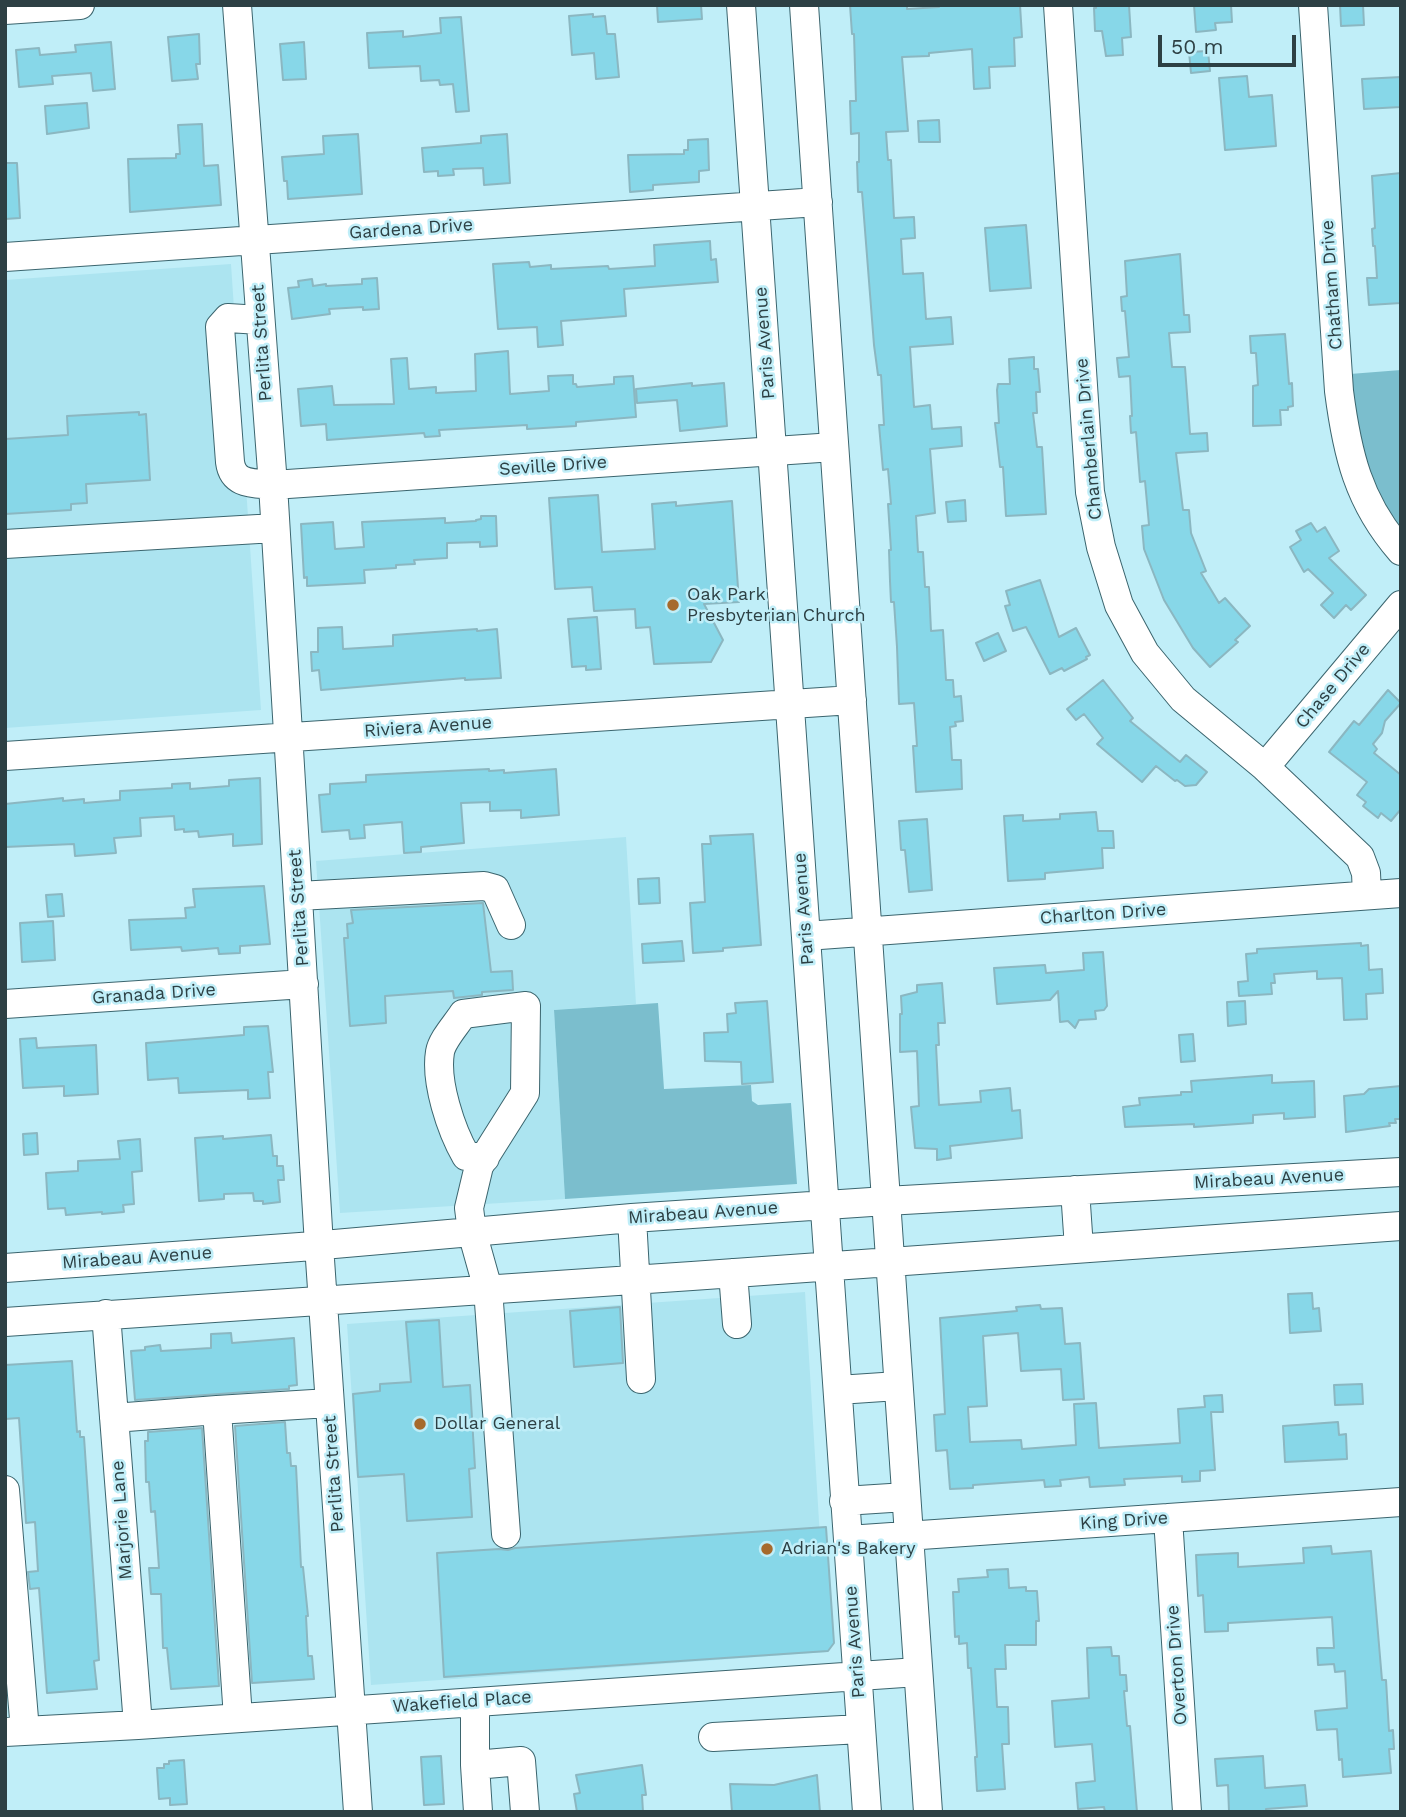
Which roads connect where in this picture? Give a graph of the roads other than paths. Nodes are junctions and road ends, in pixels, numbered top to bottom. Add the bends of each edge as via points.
1 (80, 5) edge
2 (237, 5) edge
3 (741, 5) edge
4 (804, 5) edge
5 (1058, 5) edge
6 (1313, 5) edge
7 (5, 10) edge
8 (817, 202) junction
9 (755, 206) junction
10 (253, 239) junction
11 (5, 257) edge
12 (260, 320) junction
13 (834, 447) junction
14 (772, 451) junction
15 (273, 485) junction
16 (275, 528) junction
17 (5, 544) edge
18 (1401, 551) edge
19 (1401, 604) edge
20 (852, 700) junction
21 (790, 704) junction
22 (288, 736) junction
23 (5, 756) edge
24 (1265, 767) junction
25 (1401, 893) edge
26 (1367, 895) junction
27 (298, 896) junction
28 (511, 925) dead end
29 (867, 931) junction
30 (806, 936) junction
31 (304, 984) junction
32 (5, 1004) edge
33 (485, 1158) junction
34 (1401, 1172) edge
35 (1075, 1190) junction
36 (886, 1200) junction
37 (825, 1205) junction
38 (632, 1218) junction
39 (1401, 1226) edge
40 (472, 1232) junction
41 (319, 1245) junction
42 (1079, 1248) junction
43 (890, 1262) junction
44 (829, 1266) junction
45 (5, 1268) edge
46 (733, 1273) junction
47 (635, 1280) junction
48 (488, 1289) junction
49 (322, 1300) junction
50 (106, 1314) junction
51 (5, 1322) edge
52 (737, 1324) dead end
53 (641, 1379) dead end
54 (898, 1386) junction
55 (838, 1390) junction
56 (329, 1403) junction
57 (216, 1410) junction
58 (114, 1418) junction
59 (5, 1490) edge
60 (906, 1496) junction
61 (845, 1502) junction
62 (1401, 1502) edge
63 (1168, 1518) junction
64 (506, 1534) dead end
65 (909, 1536) junction
66 (848, 1540) junction
67 (918, 1672) junction
68 (857, 1676) junction
69 (475, 1702) junction
70 (350, 1710) junction
71 (238, 1718) junction
72 (138, 1725) junction
73 (861, 1729) junction
74 (15, 1731) edge
75 (713, 1737) dead end
76 (475, 1765) junction
77 (358, 1812) edge
78 (478, 1812) edge
79 (525, 1812) edge
80 (867, 1812) edge
81 (928, 1812) edge
82 (1187, 1812) edge

1 - 7 street
2 - 10 street, Perlita Street
3 - 9 street, Paris Avenue
4 - 8 street
5 - 24 street, Chamberlain Drive via 1090,492 1101,547 1119,606 1145,653 1182,698
6 - 18 street, Chatham Drive via 1346,443 1372,510
8 - 9 street, Gardena Drive
8 - 13 street
9 - 10 street, Gardena Drive
9 - 14 street, Paris Avenue
10 - 11 street, Gardena Drive
10 - 12 street, Perlita Street
12 - 15 street, Perlita Street
12 - 15 street, Seville Drive via 228,318 220,327 229,449 234,476 240,481
13 - 14 street, Seville Drive
13 - 20 street
14 - 15 street, Seville Drive
14 - 21 street, Paris Avenue
15 - 16 street, Perlita Street
16 - 17 street
16 - 22 street, Perlita Street
19 - 24 street, Chase Drive
20 - 21 street, Riviera Avenue
20 - 29 street
21 - 22 street, Riviera Avenue
21 - 30 street, Paris Avenue
22 - 23 street, Riviera Avenue
22 - 27 street, Perlita Street
24 - 26 street, Chamberlain Drive via 1360,857
25 - 26 street, Charlton Drive
26 - 29 street, Charlton Drive
27 - 28 street via 484,886 495,889
27 - 31 street, Perlita Street
29 - 30 street, Charlton Drive
29 - 36 street
30 - 37 street, Paris Avenue
31 - 32 street, Granada Drive
31 - 41 street, Perlita Street
33 - 33 street via 525,1093 526,1006 463,1014 440,1049 445,1104 458,1142 466,1156
33 - 40 street via 469,1208
34 - 35 street, Mirabeau Avenue
35 - 36 street, Mirabeau Avenue
35 - 42 street
36 - 37 street, Mirabeau Avenue
36 - 43 street
37 - 38 street, Mirabeau Avenue
37 - 44 street, Paris Avenue
38 - 40 street, Mirabeau Avenue
38 - 47 street
39 - 42 street
40 - 41 street, Mirabeau Avenue
40 - 48 street
41 - 45 street, Mirabeau Avenue
41 - 49 street, Perlita Street
42 - 43 street
43 - 44 street
43 - 54 street
44 - 46 street
44 - 55 street, Paris Avenue via 823,1318
46 - 47 street
46 - 52 street
47 - 48 street
47 - 53 street
48 - 49 street
48 - 64 street
49 - 50 street
49 - 56 street, Perlita Street
50 - 51 street
50 - 58 street, Marjorie Lane
54 - 55 street
54 - 60 street
55 - 61 street, Paris Avenue
56 - 57 street
56 - 70 street, Perlita Street
57 - 58 street
57 - 71 street
58 - 72 street, Marjorie Lane
59 - 74 street
60 - 61 street
60 - 65 street
61 - 66 street, Paris Avenue
62 - 63 street, King Drive
63 - 65 street, King Drive
63 - 82 street, Overton Drive
65 - 66 street, King Drive
65 - 67 street
66 - 68 street, Paris Avenue
67 - 68 street, Wakefield Place
67 - 81 street
68 - 69 street, Wakefield Place
68 - 73 street, Paris Avenue
69 - 70 street, Wakefield Place
69 - 76 street
70 - 71 street, Wakefield Place
70 - 77 street, Perlita Street
71 - 72 street, Wakefield Place
72 - 74 street, Wakefield Place
73 - 75 street
73 - 80 street, Paris Avenue
76 - 78 street
76 - 79 street via 522,1761

